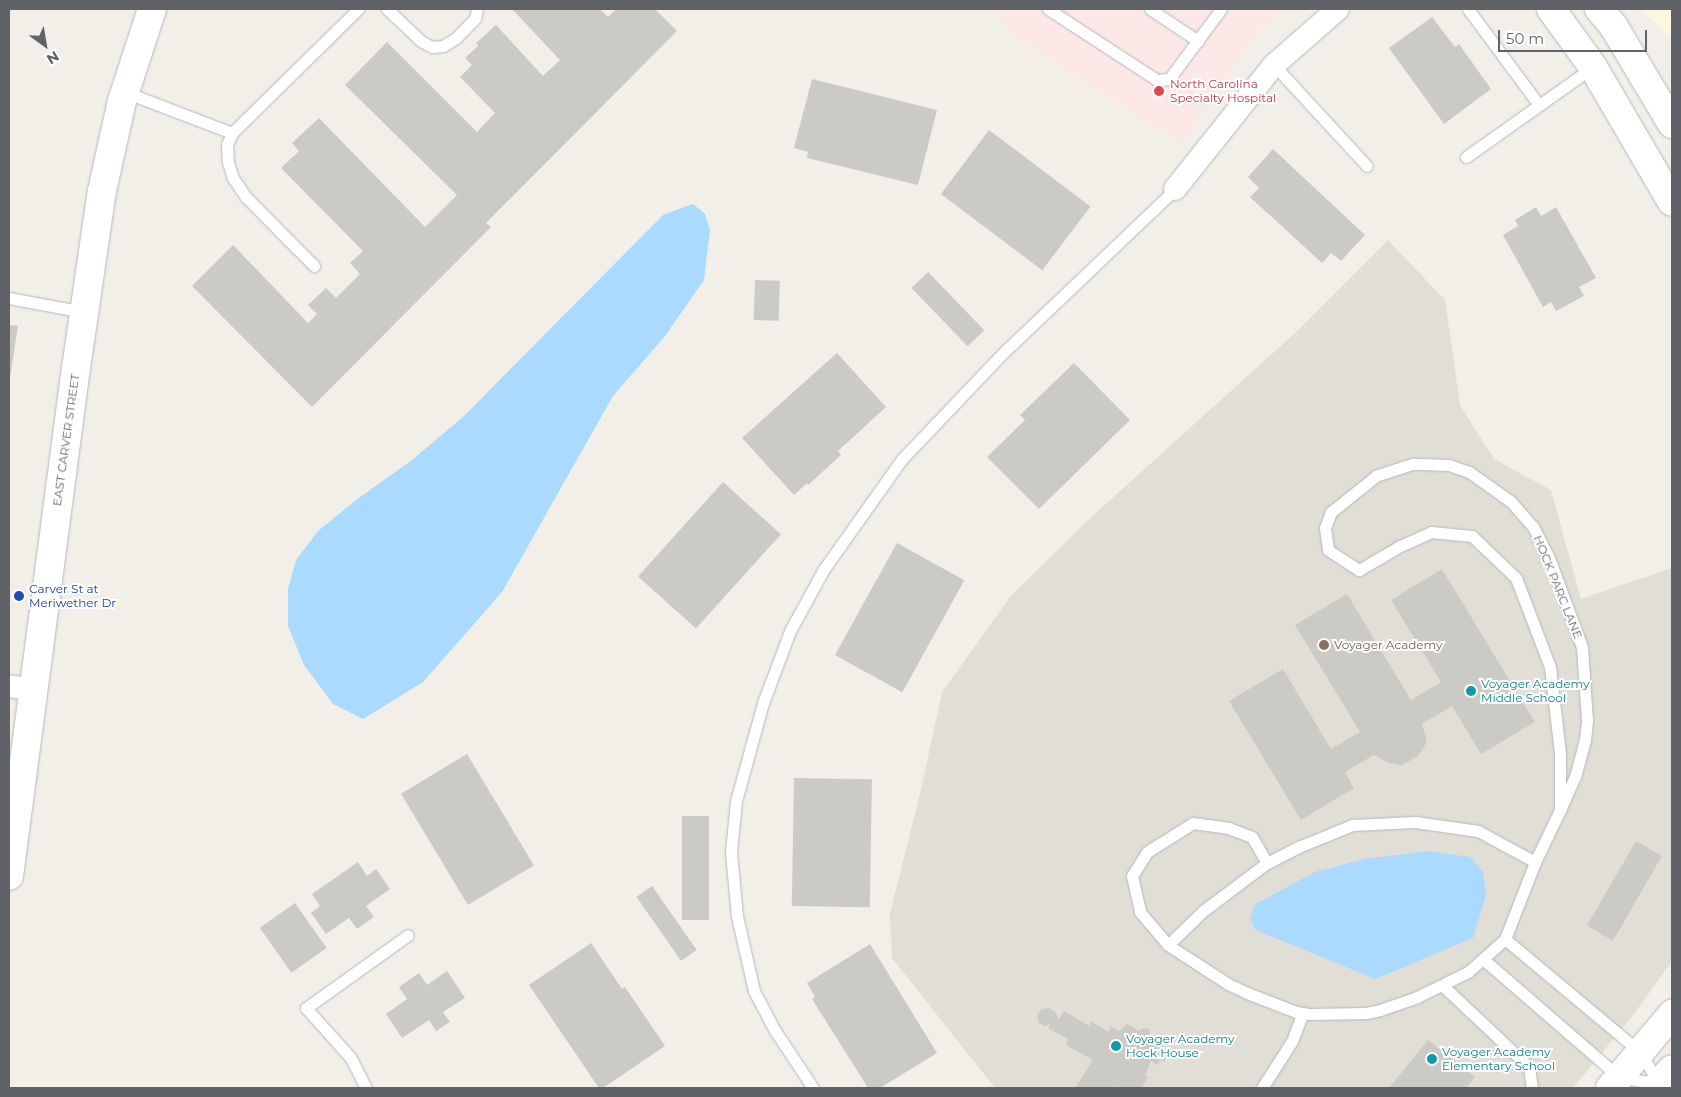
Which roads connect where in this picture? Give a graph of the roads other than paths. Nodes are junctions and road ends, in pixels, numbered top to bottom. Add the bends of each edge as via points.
1 (152, 9) edge
2 (358, 9) edge
3 (387, 9) edge
4 (478, 9) edge
5 (1048, 9) edge
6 (1150, 9) edge
7 (1221, 9) edge
8 (1338, 9) edge
9 (1468, 9) edge
10 (1551, 9) edge
11 (1600, 9) edge
12 (1198, 41) junction
13 (1274, 65) junction
14 (1593, 67) junction
15 (125, 92) junction
16 (1539, 105) junction
17 (1672, 124) edge
18 (232, 133) junction
19 (1466, 157) dead end
20 (1367, 166) dead end
21 (1175, 189) joint
22 (1672, 202) edge
23 (314, 266) dead end
24 (9, 298) edge
25 (84, 312) junction
26 (22, 688) edge
27 (1560, 810) junction
28 (1535, 862) junction
29 (1267, 864) junction
30 (9, 876) edge
31 (408, 935) dead end
32 (1505, 939) junction
33 (1168, 946) junction
34 (1482, 959) junction
35 (1442, 985) junction
36 (1303, 1013) junction
37 (1672, 1014) edge
38 (1640, 1052) junction
39 (1615, 1082) edge
40 (1663, 1082) edge
41 (366, 1088) edge
42 (813, 1088) edge
43 (1262, 1088) edge
44 (1532, 1088) edge

1 - 15 street, EAST CARVER STREET
2 - 18 lane
3 - 4 lane via 421,41 432,47 443,46 456,38 475,18
5 - 12 lane via 1157,80 1169,79
6 - 12 lane
7 - 12 lane
8 - 13 street
9 - 16 lane
10 - 14 street
11 - 17 street
13 - 20 lane
13 - 21 street
14 - 16 lane
14 - 22 street
15 - 18 lane
15 - 25 street, EAST CARVER STREET via 102,191
16 - 19 lane
18 - 23 lane via 227,145 233,178 246,197
21 - 42 lane via 1002,354 902,459 824,569 790,631 763,703 736,801 731,852 737,916 754,991 774,1029
24 - 25 lane
25 - 26 street, EAST CARVER STREET
26 - 30 street, EAST CARVER STREET
27 - 27 lane, HOCK PARC LANE via 1577,771 1585,740 1584,664 1575,623 1534,527 1510,500 1470,472 1449,465 1412,464 1376,476 1332,512 1326,528 1328,550 1359,570 1431,532 1472,536 1516,578 1550,667 1560,753
27 - 28 lane, HOCK PARC LANE
28 - 29 lane via 1478,831 1415,822 1352,825
28 - 32 lane, HOCK PARC LANE
29 - 33 lane via 1203,911
29 - 33 lane, HOCK PARC LANE via 1252,837 1229,828 1193,823 1146,852 1132,876 1140,912
31 - 41 lane via 306,1008 350,1057
32 - 34 lane, HOCK PARC LANE
32 - 38 lane
33 - 36 lane, HOCK PARC LANE via 1228,984
34 - 35 lane, HOCK PARC LANE via 1468,972
34 - 39 lane
35 - 36 lane, HOCK PARC LANE via 1380,1010
35 - 44 lane via 1529,1067
36 - 43 lane via 1292,1042
37 - 38 street
38 - 39 street
38 - 40 lane
39 - 40 lane

